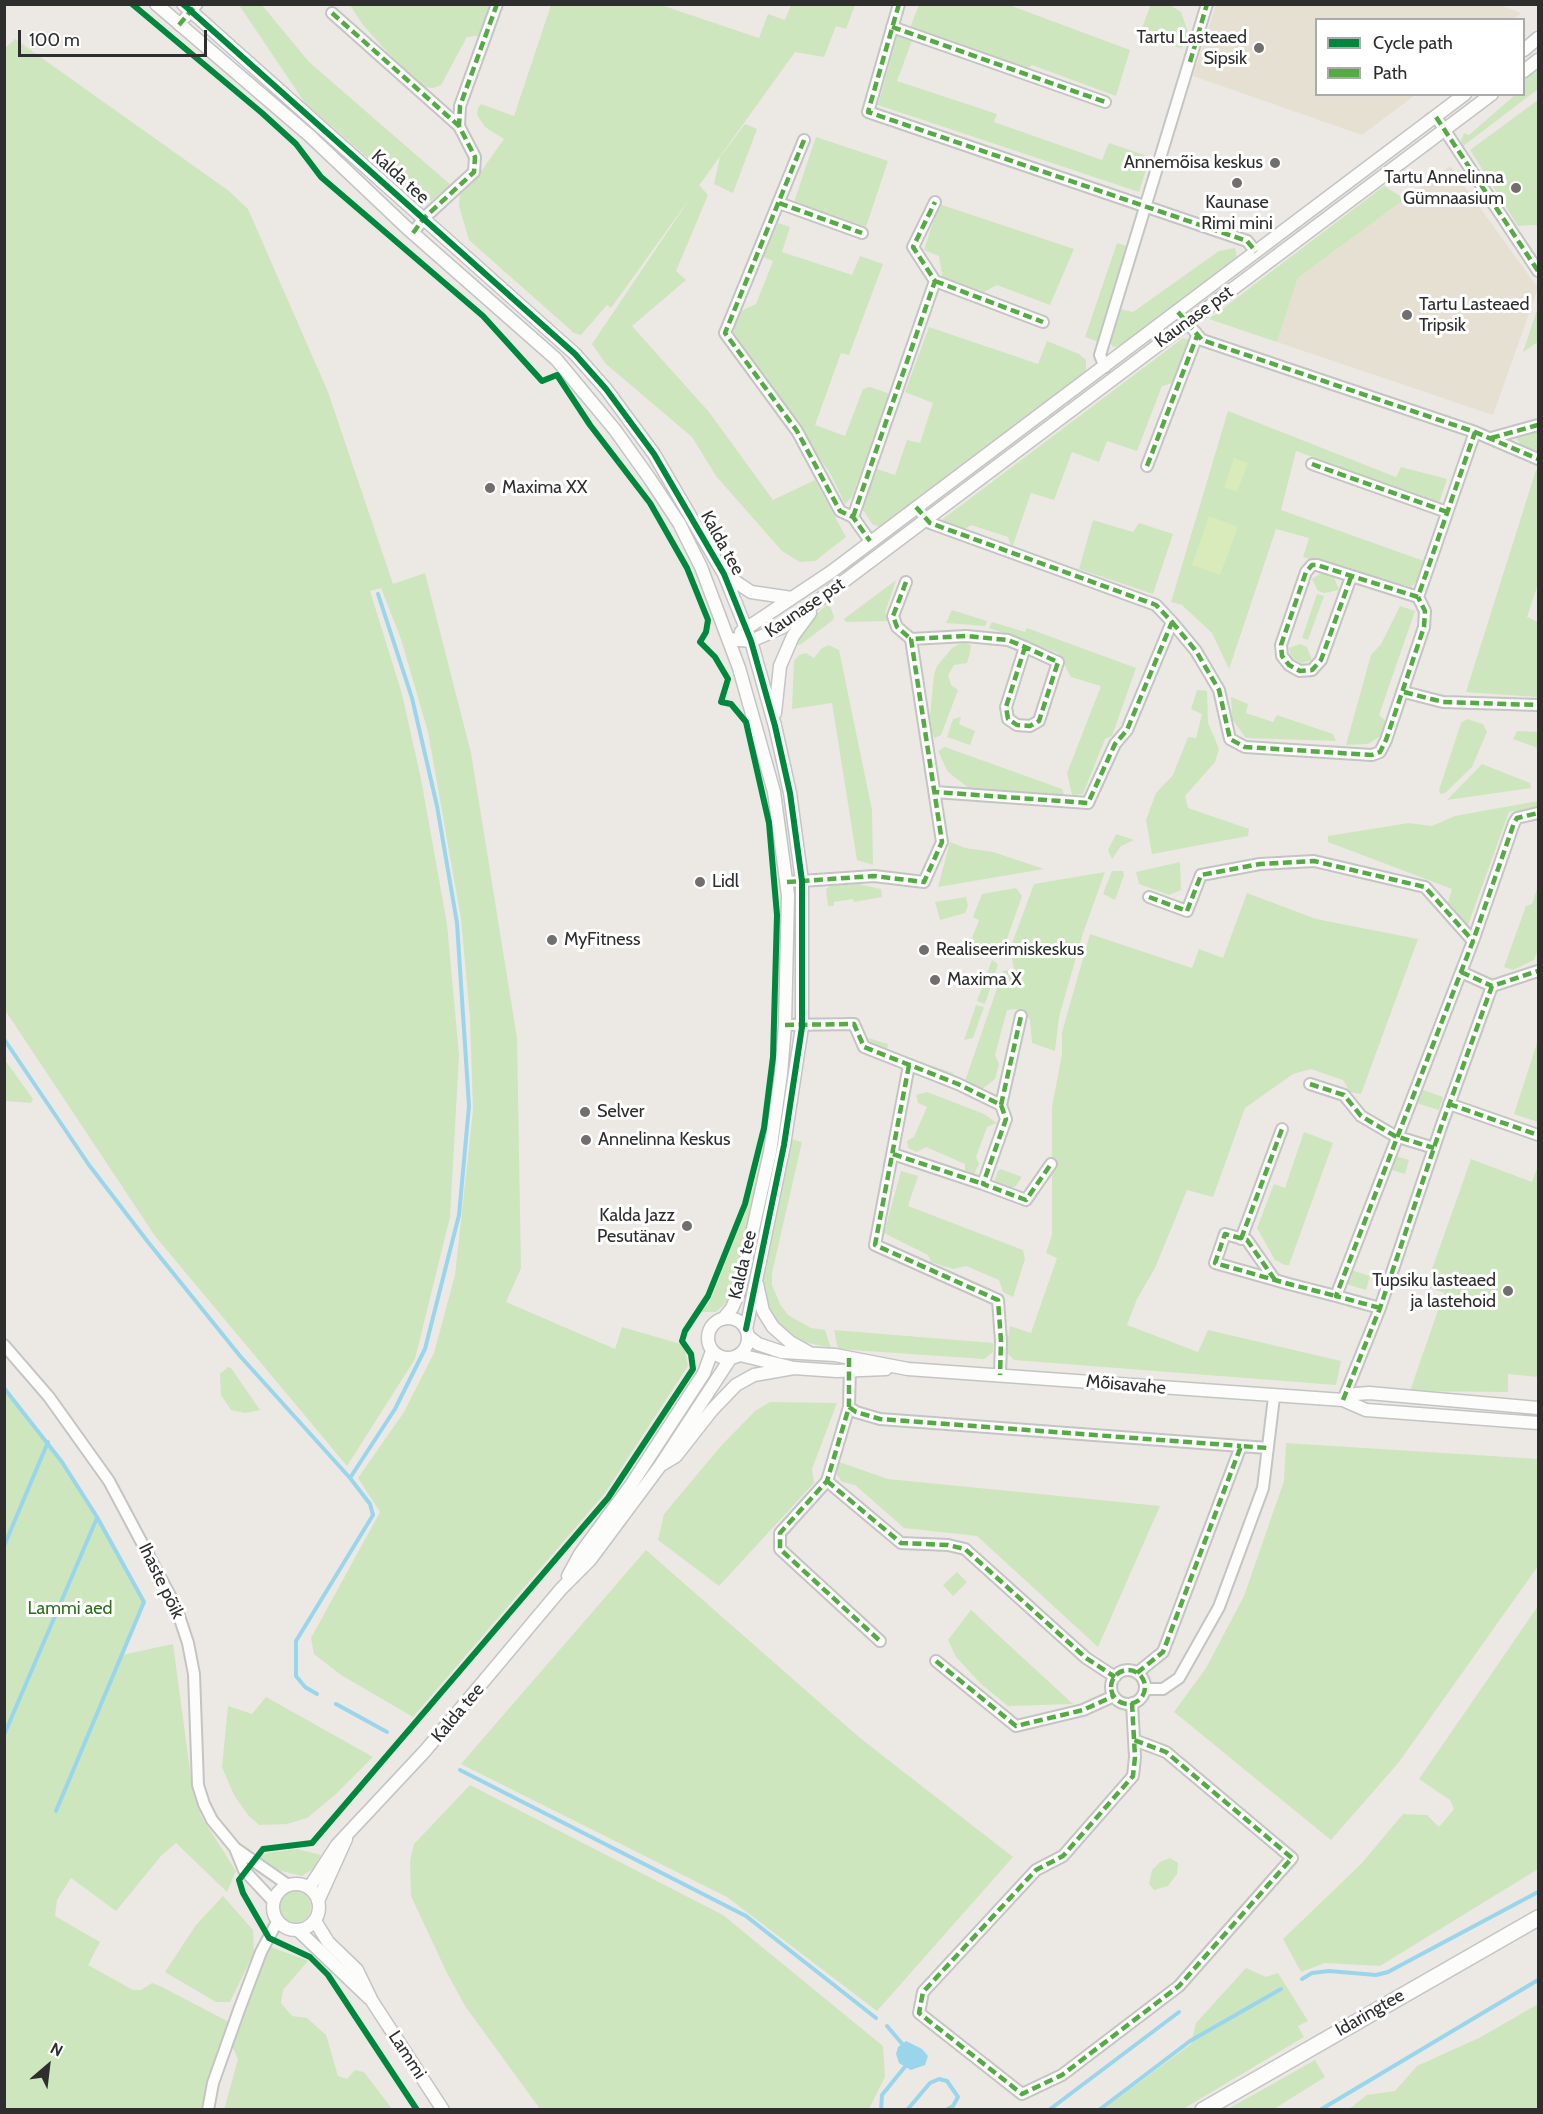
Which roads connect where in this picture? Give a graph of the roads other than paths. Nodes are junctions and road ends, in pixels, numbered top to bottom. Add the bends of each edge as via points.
1 (156, 4) edge
2 (497, 4) edge
3 (899, 4) edge
4 (1207, 4) edge
5 (190, 6) edge
6 (332, 13) dead end
7 (178, 25) junction
8 (892, 27) junction
9 (1539, 38) edge
10 (1525, 49) edge
11 (1539, 60) edge
12 (1525, 70) edge
13 (1463, 96) edge
14 (1489, 96) edge
15 (1105, 102) dead end
16 (1436, 117) junction
17 (459, 126) junction
18 (1444, 130) junction
19 (804, 140) dead end
20 (935, 202) dead end
21 (779, 203) junction
22 (1145, 206) junction
23 (424, 218) junction
24 (413, 233) junction
25 (862, 233) dead end
26 (1256, 252) junction
27 (1539, 272) edge
28 (934, 281) junction
29 (1182, 317) junction
30 (1043, 322) dead end
31 (1197, 336) junction
32 (1105, 367) junction
33 (1539, 425) edge
34 (1475, 432) junction
35 (1491, 438) junction
36 (1539, 459) edge
37 (1312, 464) dead end
38 (1147, 466) dead end
39 (916, 507) junction
40 (1447, 512) junction
41 (853, 517) junction
42 (925, 520) junction
43 (870, 541) junction
44 (890, 547) junction
45 (724, 574) junction
46 (1351, 577) junction
47 (906, 582) dead end
48 (838, 586) junction
49 (1418, 597) junction
50 (792, 598) junction
51 (820, 600) junction
52 (1172, 622) junction
53 (746, 629) junction
54 (729, 639) junction
55 (911, 639) junction
56 (752, 641) junction
57 (1026, 647) junction
58 (1404, 692) junction
59 (1539, 705) edge
60 (775, 726) junction
61 (935, 792) junction
62 (1539, 813) edge
63 (802, 881) junction
64 (787, 882) junction
65 (1149, 897) dead end
66 (1473, 940) junction
67 (1539, 970) edge
68 (1461, 972) junction
69 (1492, 986) junction
70 (1021, 1016) dead end
71 (785, 1025) junction
72 (802, 1027) junction
73 (909, 1065) junction
74 (1310, 1084) dead end
75 (1449, 1104) junction
76 (1001, 1105) junction
77 (1282, 1129) dead end
78 (1539, 1135) edge
79 (1395, 1136) junction
80 (1434, 1148) junction
81 (893, 1154) junction
82 (1051, 1164) dead end
83 (982, 1185) junction
84 (1241, 1239) junction
85 (756, 1278) junction
86 (1275, 1280) junction
87 (1336, 1296) junction
88 (1380, 1308) junction
89 (723, 1319) junction
90 (748, 1333) junction
91 (4, 1345) edge
92 (712, 1351) junction
93 (812, 1354) junction
94 (735, 1357) junction
95 (850, 1364) junction
96 (794, 1368) junction
97 (1000, 1375) junction
98 (1274, 1397) junction
99 (1343, 1400) junction
100 (849, 1407) junction
101 (1539, 1408) edge
102 (1539, 1423) edge
103 (1241, 1446) junction
104 (1268, 1448) junction
105 (660, 1466) junction
106 (827, 1481) junction
107 (561, 1589) junction
108 (880, 1641) dead end
109 (936, 1661) dead end
110 (1137, 1673) junction
111 (1115, 1677) junction
112 (1145, 1689) junction
113 (1114, 1696) junction
114 (1132, 1703) junction
115 (1134, 1740) junction
116 (350, 1831) junction
117 (235, 1848) junction
118 (288, 1885) junction
119 (309, 1888) junction
120 (273, 1901) junction
121 (318, 1901) junction
122 (1539, 1918) edge
123 (315, 1921) junction
124 (277, 1922) junction
125 (299, 1931) junction
126 (372, 2001) junction
127 (208, 2109) edge
128 (443, 2109) edge
129 (1203, 2109) edge

1 - 7 street, Kalda tee
2 - 17 street via 460,106
3 - 8 street
4 - 22 street
5 - 7 street
5 - 23 street, Kalda tee
6 - 17 street
7 - 24 street, Kalda tee via 309,136
8 - 15 street
8 - 22 street via 868,112
9 - 10 street
11 - 12 street
13 - 16 street, Kaunase pst
14 - 18 street, Kaunase pst
16 - 18 street
16 - 26 street, Kaunase pst
17 - 23 street via 475,156 474,171
18 - 27 street
18 - 29 street, Kaunase pst
19 - 21 street
20 - 28 street via 913,247
21 - 25 street
21 - 41 street via 724,333 797,431 840,511
22 - 26 street via 1247,241
22 - 32 street via 1100,355
23 - 24 street
23 - 45 street, Kalda tee via 575,354 606,389 654,454
24 - 54 street, Kalda tee via 556,359 615,430 679,523
26 - 29 street, Kaunase pst
28 - 30 street
28 - 41 street
29 - 31 street
29 - 32 street, Kaunase pst
29 - 42 street, Kaunase pst
31 - 34 street via 1312,379
31 - 38 street
32 - 39 street, Kaunase pst
33 - 35 street
34 - 35 street
34 - 40 street
35 - 36 street
37 - 40 street
39 - 42 street
39 - 43 street, Kaunase pst
40 - 49 street
41 - 43 street
42 - 44 street, Kaunase pst
42 - 52 street via 1156,606
43 - 44 street
43 - 48 street via 865,556 848,568
43 - 50 street, Kaunase pst
44 - 48 street, Kaunase pst
45 - 50 street via 751,592
45 - 53 street, Kalda tee
46 - 46 street via 1317,565 1306,572 1281,645 1281,656 1289,665 1312,670 1321,660
46 - 49 street
47 - 55 street via 893,616 897,627
48 - 51 street, Kaunase pst
49 - 58 street via 1425,611 1424,627
50 - 53 street, Kaunase pst
51 - 56 street, Kaunase pst via 783,627
51 - 60 street via 793,636 780,666
52 - 58 street via 1196,651 1219,690 1230,739 1245,747 1372,755 1380,752
52 - 61 street via 1127,730 1115,744 1088,803
53 - 54 street, Kaunase pst
53 - 56 street, Kalda tee
54 - 56 street, Kaunase pst
54 - 64 street, Kalda tee via 774,792
55 - 57 street via 966,636 1008,640
55 - 61 street
56 - 60 street, Kalda tee
57 - 57 street via 1058,662 1039,721 1030,726 1008,719 1006,707
58 - 59 street via 1443,702
60 - 63 street, Kalda tee via 790,793
61 - 63 street via 942,842 924,882 874,876
62 - 66 street via 1514,823
63 - 64 street
63 - 72 street, Kalda tee
64 - 71 street, Kalda tee
65 - 66 street via 1187,911 1201,875 1260,864 1314,861 1425,887
66 - 68 street
67 - 69 street
68 - 69 street
68 - 79 street
69 - 75 street
70 - 76 street
71 - 72 street
71 - 89 street, Kalda tee via 774,1123 758,1209 739,1292
72 - 73 street via 854,1024 864,1047
72 - 85 street, Kalda tee via 784,1145
73 - 76 street
73 - 81 street
74 - 79 street via 1344,1095 1361,1116
75 - 78 street
75 - 80 street
76 - 83 street via 1006,1119
77 - 84 street
79 - 80 street
79 - 87 street
80 - 88 street
81 - 83 street
81 - 97 street via 874,1245 999,1300
82 - 83 street via 1026,1200
84 - 86 street via 1247,1240
84 - 86 street via 1225,1234 1215,1263
85 - 90 street, Kalda tee
85 - 93 street via 763,1311 773,1327
86 - 87 street
87 - 88 street
88 - 99 street
89 - 90 street via 738,1320
89 - 92 street via 709,1332
90 - 93 street, Mõisavahe via 758,1344 782,1352
90 - 94 street via 748,1345
91 - 117 street, Ihaste põik via 48,1397 109,1481 176,1607 194,1674 198,1785 212,1820
92 - 94 street via 718,1356
92 - 107 street, Kalda tee via 704,1373 631,1485 580,1554
93 - 95 street, Mõisavahe
94 - 96 street, Mõisavahe
94 - 105 street, Kalda tee
95 - 96 street, Mõisavahe
95 - 97 street, Mõisavahe
95 - 100 street
96 - 105 street via 754,1375 736,1385 676,1456
97 - 98 street, Mõisavahe
98 - 99 street, Mõisavahe
98 - 104 street
99 - 101 street, Mõisavahe via 1369,1394
99 - 102 street, Mõisavahe via 1366,1410
100 - 103 street via 880,1419
100 - 106 street
103 - 104 street
103 - 110 street via 1163,1652
104 - 112 street via 1263,1488 1220,1607 1179,1678 1163,1689
105 - 107 street, Kalda tee via 590,1560
106 - 108 street via 780,1533 780,1549
106 - 111 street via 900,1543 965,1549 1086,1658
107 - 116 street, Kalda tee via 425,1751
109 - 113 street via 1016,1726 1083,1710
110 - 111 street via 1127,1670
110 - 112 street
111 - 113 street via 1111,1686
112 - 114 street via 1141,1698
113 - 114 street
114 - 115 street
115 - 115 street via 1167,1752 1292,1858 1179,1986 1062,2075 1022,2094 919,2013 923,1992 1036,1870 1063,1856 1132,1776
116 - 119 street, Kalda tee via 330,1853
116 - 121 street, Kalda tee
117 - 118 street, Ihaste põik
117 - 120 street, Ihaste põik via 244,1870
118 - 119 street
118 - 120 street via 280,1889
119 - 121 street
120 - 124 street
121 - 123 street
122 - 129 main road, Idaringtee
123 - 125 street
123 - 126 street, Lammi via 328,1942 357,1970
124 - 125 street
124 - 127 street via 239,2010
125 - 126 street, Lammi
126 - 128 street, Lammi

